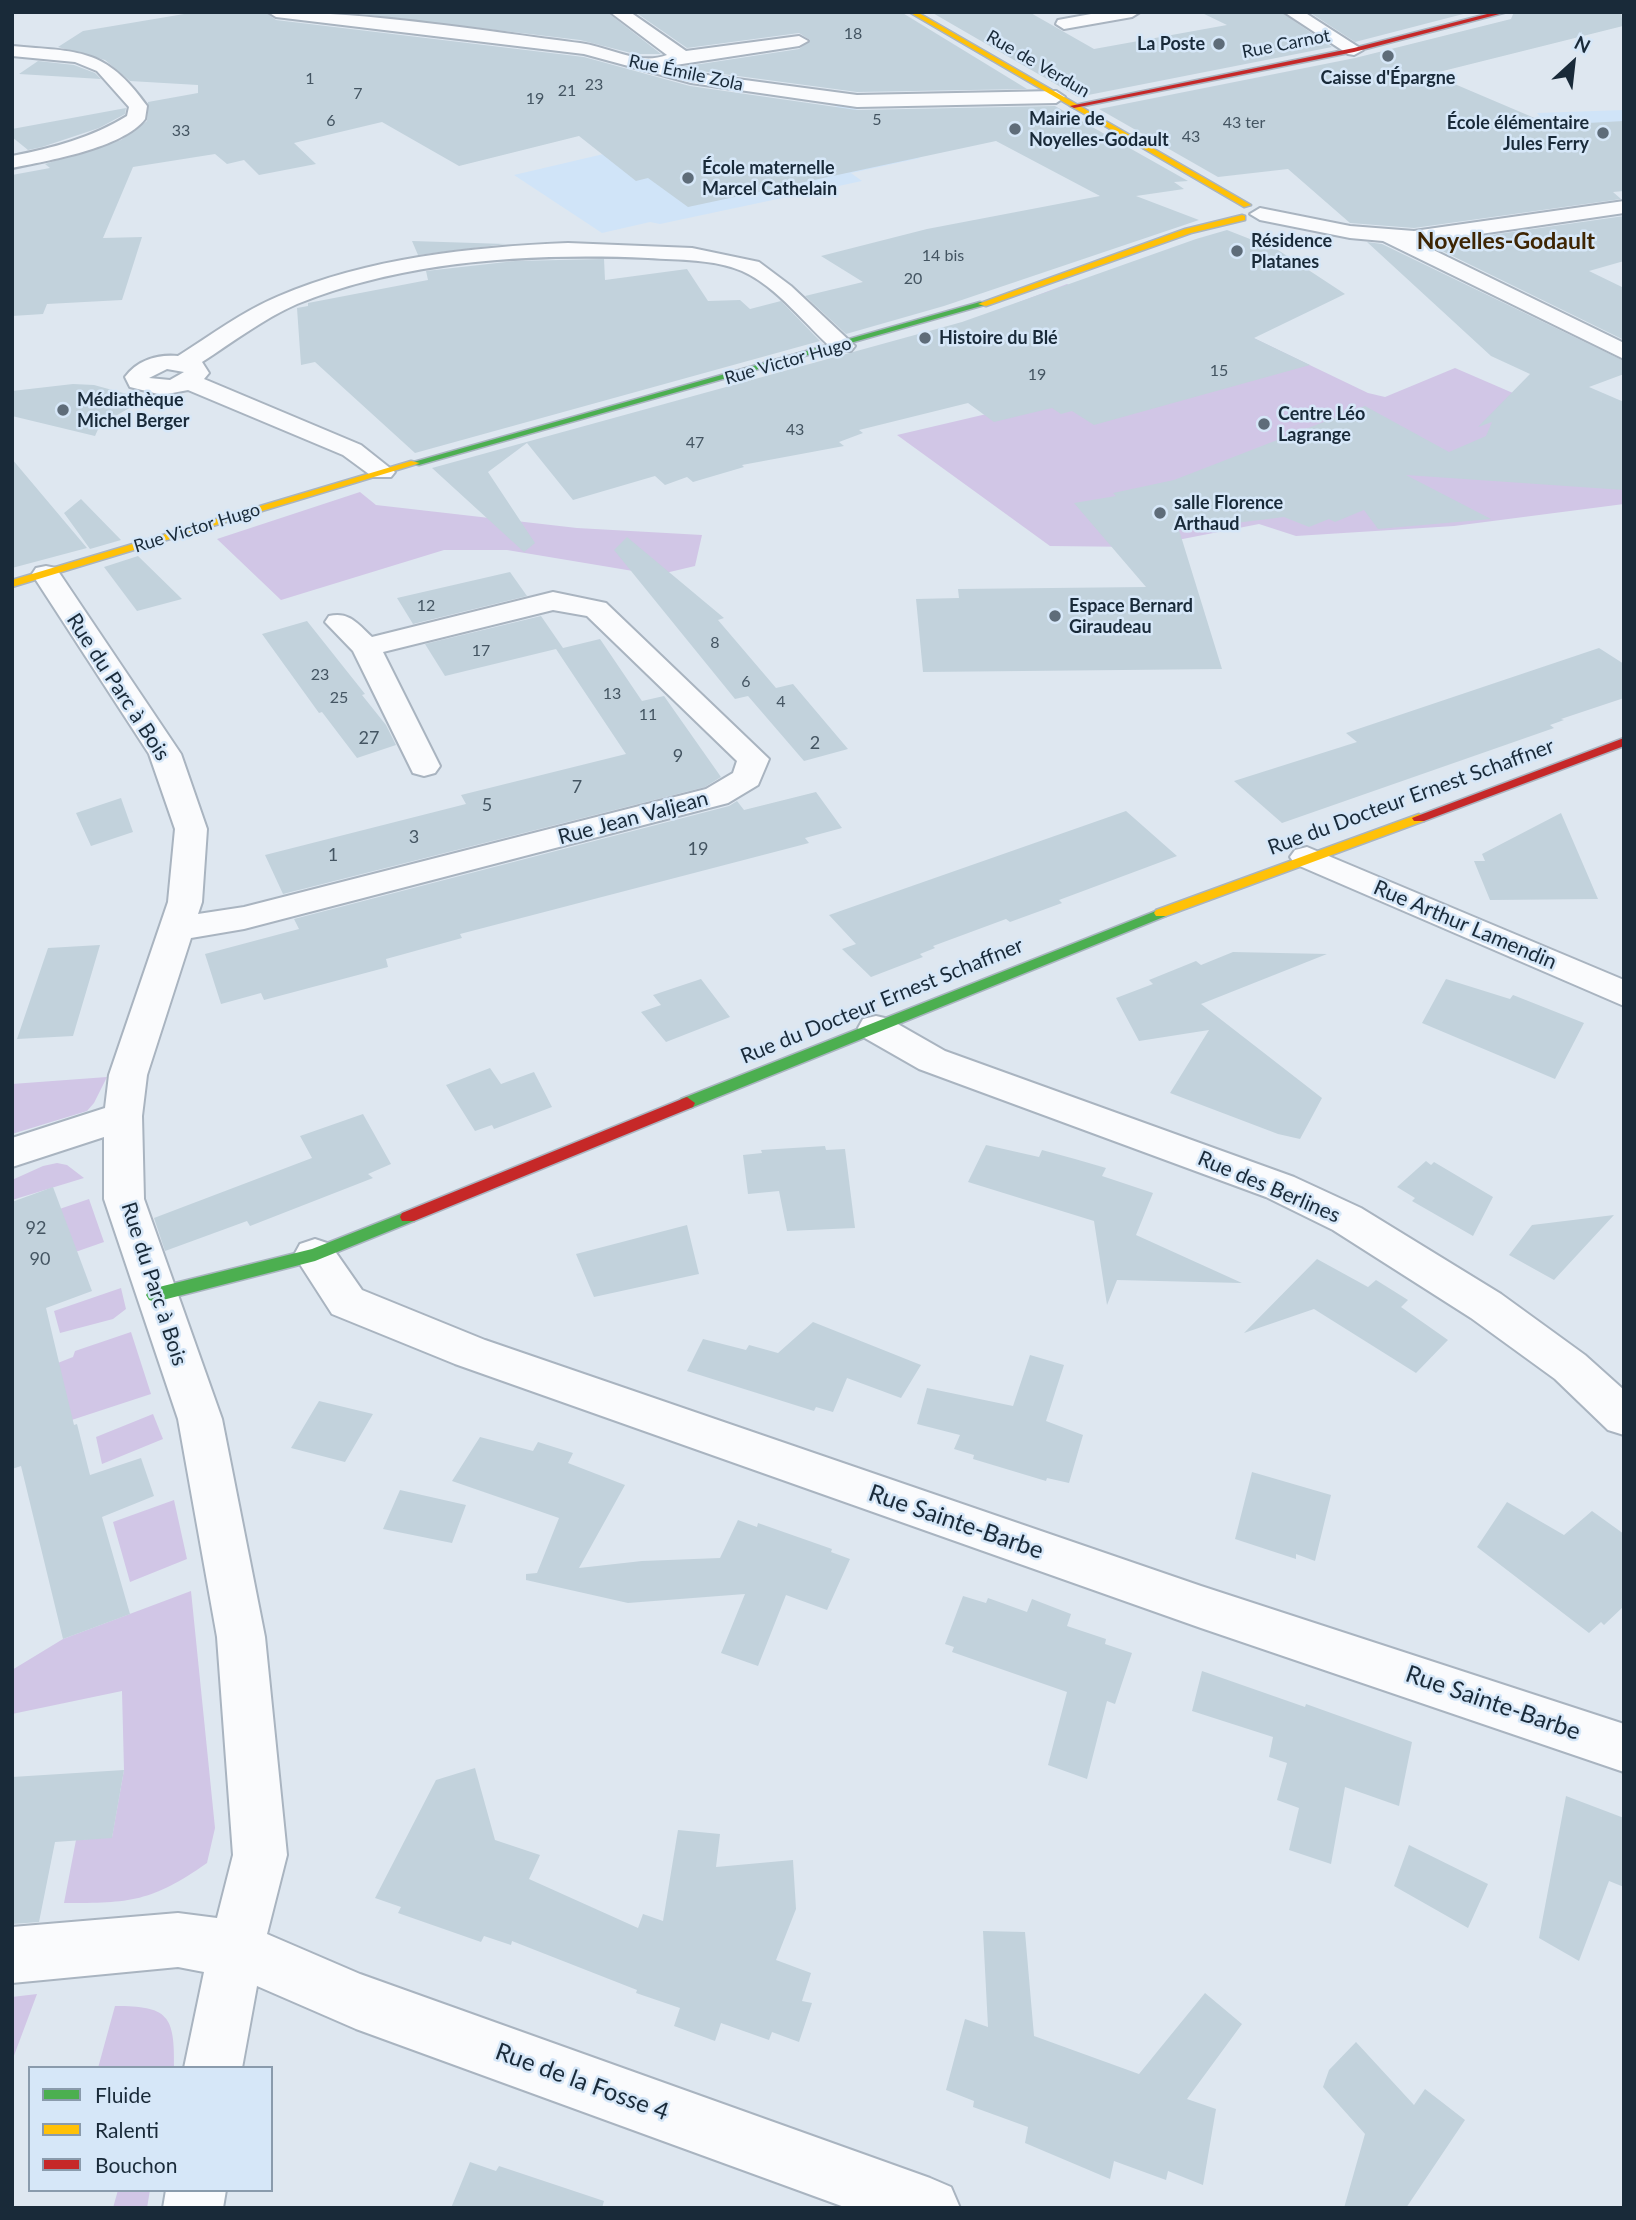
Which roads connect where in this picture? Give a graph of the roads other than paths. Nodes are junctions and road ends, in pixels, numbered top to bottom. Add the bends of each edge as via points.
1 (276, 12) edge
2 (618, 12) edge
3 (912, 12) edge
4 (1132, 12) edge
5 (1292, 12) edge
6 (1504, 12) edge
7 (1064, 24) dead end
8 (799, 41) dead end
9 (1354, 50) junction
10 (12, 51) edge
11 (675, 58) junction
12 (649, 69) junction
13 (1056, 97) junction
14 (1074, 106) junction
15 (12, 162) edge
16 (1218, 189) junction
17 (1624, 207) edge
18 (1226, 209) junction
19 (1250, 212) junction
20 (1188, 231) junction
21 (1389, 236) junction
22 (844, 346) junction
23 (1624, 352) edge
24 (382, 472) junction
25 (29, 579) edge
26 (339, 622) dead end
27 (366, 647) junction
28 (1624, 742) edge
29 (424, 766) dead end
30 (1307, 857) junction
31 (177, 929) junction
32 (1624, 994) edge
33 (876, 1028) junction
34 (123, 1116) junction
35 (12, 1153) edge
36 (315, 1255) junction
37 (155, 1295) junction
38 (1624, 1417) edge
39 (1624, 1748) edge
40 (236, 1949) junction
41 (12, 1955) edge
42 (214, 2066) edge
43 (930, 2208) edge

1 - 12 street, Rue Émile Zola via 585,49
2 - 11 street via 677,51
3 - 13 street, Rue de Verdun
4 - 7 street
5 - 9 street
6 - 9 street, Rue Carnot
8 - 11 street
9 - 14 street, Rue Carnot
10 - 15 street via 78,57 103,67 138,106 136,119 116,133 70,150
11 - 12 street
12 - 13 street, Rue Émile Zola via 857,101
13 - 14 street, Rue de Verdun
14 - 16 street, Rue de Verdun
16 - 18 street, Rue de Verdun
16 - 19 street, Rue de Verdun
17 - 21 street via 1474,231
18 - 19 street
18 - 20 street, Rue Victor Hugo
19 - 20 street, Rue Victor Hugo
19 - 21 street
20 - 22 street, Rue Victor Hugo via 953,314
21 - 23 street
22 - 24 street, Rue Victor Hugo
22 - 24 street via 754,268 683,254 574,249 424,266 303,294 234,327 187,372 352,450
24 - 25 street, Rue Victor Hugo
25 - 31 street, Rue du Parc à Bois via 165,754 191,829 185,902
26 - 27 street
27 - 29 street
27 - 31 street, Rue Jean Valjean via 553,601 596,609 753,759 747,778 717,796 257,915
28 - 30 street, Rue du Docteur Ernest Schaffner
30 - 32 street, Rue Arthur Lamendin
30 - 33 street, Rue du Docteur Ernest Schaffner via 1095,937
31 - 34 street, Rue du Parc à Bois via 128,1075
33 - 36 street, Rue du Docteur Ernest Schaffner
33 - 38 street, Rue des Berlines via 932,1060 1280,1187 1347,1219 1486,1306 1570,1367
34 - 35 street
34 - 37 street, Rue du Parc à Bois via 124,1199
36 - 37 street, Rue du Docteur Ernest Schaffner
36 - 39 street, Rue Sainte-Barbe via 347,1301 470,1352 1201,1607
37 - 40 street, Rue du Parc à Bois via 200,1419 242,1637 260,1855
40 - 41 street, Rue de la Fosse 4 via 178,1940
40 - 42 street, Rue du Parc à Bois
40 - 43 street, Rue de la Fosse 4 via 356,2001

